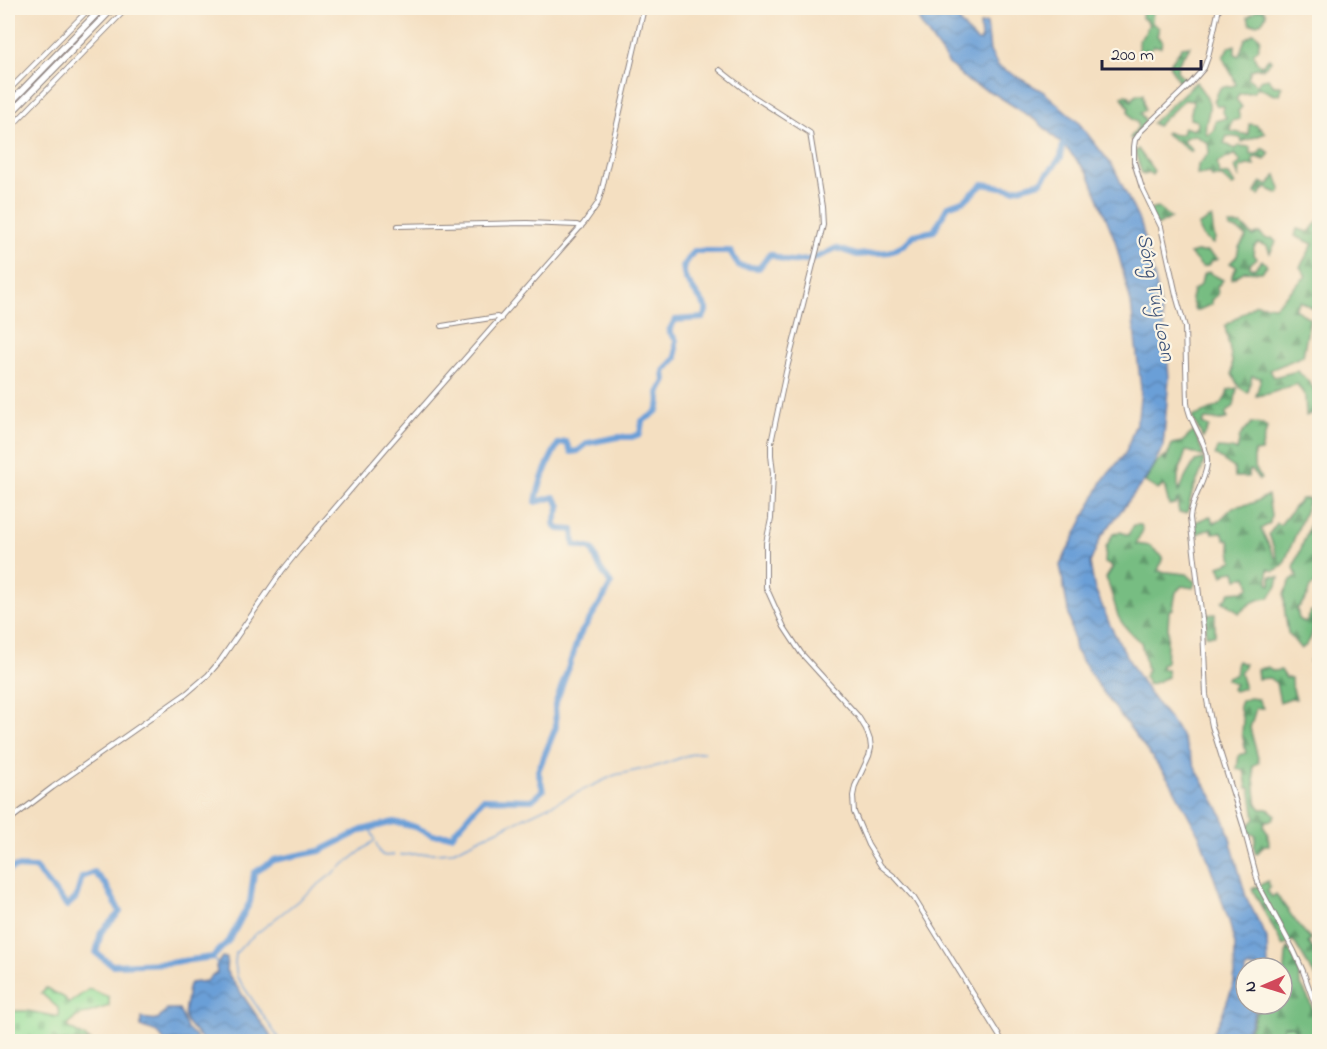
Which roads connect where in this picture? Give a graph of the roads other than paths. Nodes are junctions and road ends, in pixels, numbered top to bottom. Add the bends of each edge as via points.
1 (90, 8) edge
2 (102, 8) edge
3 (113, 8) edge
4 (128, 8) edge
5 (644, 8) edge
6 (1219, 8) edge
7 (720, 70) dead end
8 (8, 91) edge
9 (8, 105) edge
10 (8, 116) edge
11 (8, 130) edge
12 (398, 226) dead end
13 (581, 227) junction
14 (501, 319) junction
15 (442, 326) dead end
16 (8, 821) edge
17 (1320, 1019) edge
18 (1003, 1041) edge

1 - 8 street
2 - 9 highway
3 - 10 highway
4 - 11 street
5 - 13 street via 602,193
6 - 17 street via 1204,68 1141,131 1135,140 1133,157 1142,188 1161,227 1186,333 1187,408 1206,456 1190,518 1212,726 1258,886 1292,946
7 - 18 street via 810,133 822,207 823,225 771,443 773,478 766,587 786,631 862,722 870,740 869,756 855,786 853,807 868,845 881,866 914,898
12 - 13 street via 526,223
13 - 14 street
14 - 15 street
14 - 16 street via 298,551 208,675

